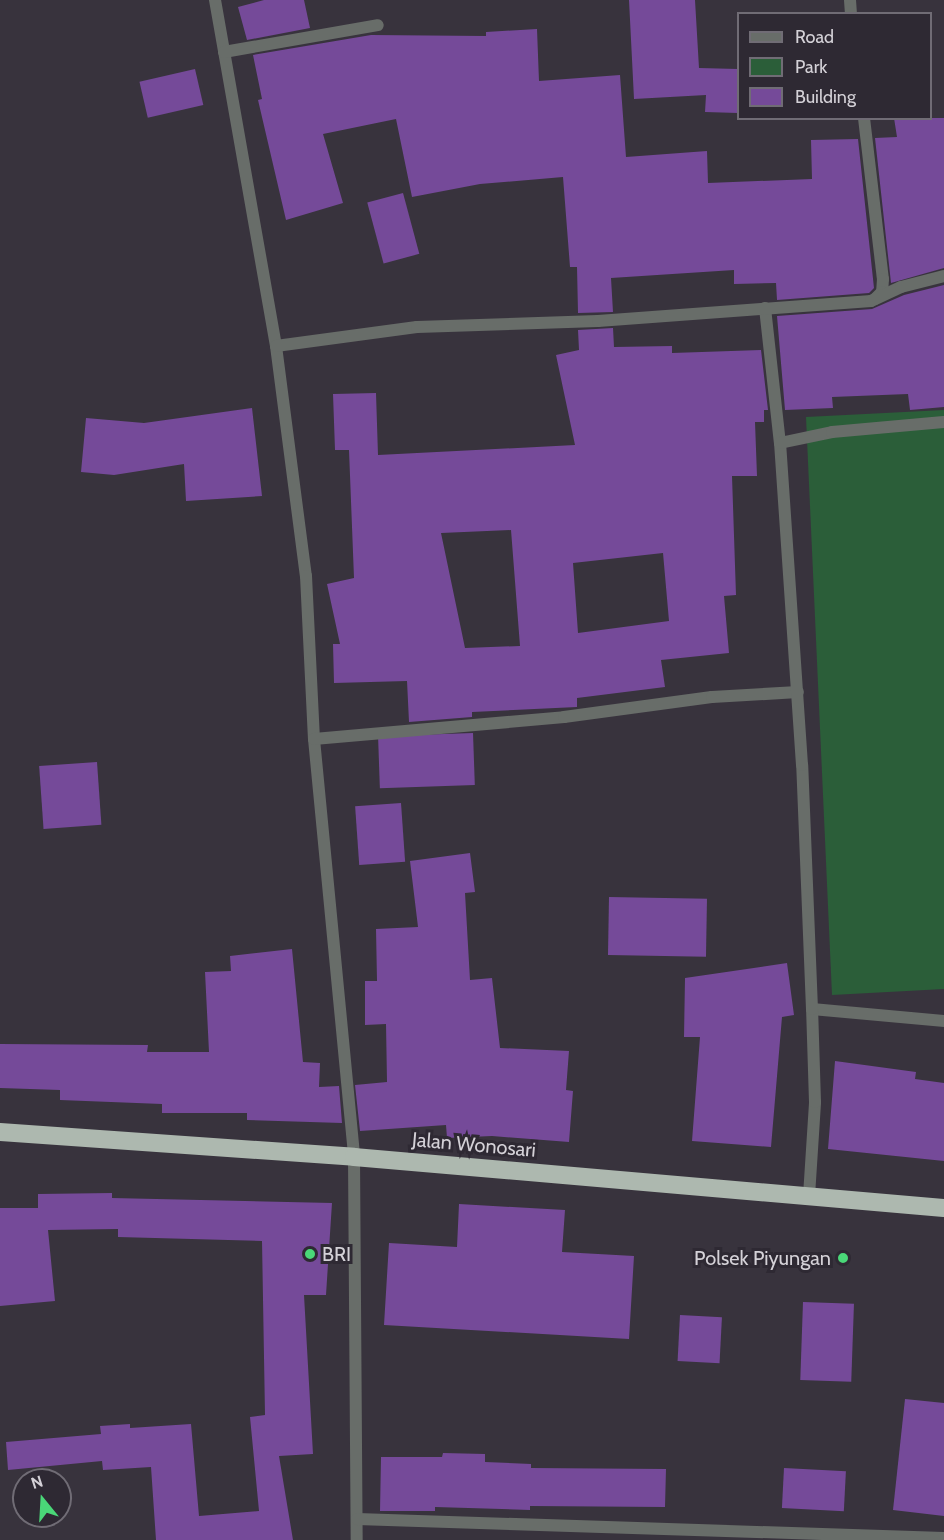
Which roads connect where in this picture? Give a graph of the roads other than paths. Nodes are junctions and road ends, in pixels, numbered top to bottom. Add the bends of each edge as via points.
1 (215, 0) edge
2 (378, 25) dead end
3 (224, 52) junction
4 (864, 120) edge
5 (944, 276) edge
6 (871, 302) junction
7 (765, 308) junction
8 (276, 346) junction
9 (944, 423) edge
10 (780, 442) junction
11 (798, 692) junction
12 (314, 739) junction
13 (812, 1010) junction
14 (944, 1021) edge
15 (0, 1132) edge
16 (354, 1157) junction
17 (809, 1196) junction
18 (944, 1208) edge
19 (357, 1519) junction
20 (791, 1537) edge
21 (944, 1538) edge
22 (357, 1540) edge

1 - 3 street
2 - 3 street
3 - 8 street
4 - 6 street via 884,279 882,292
5 - 6 street via 901,287
6 - 7 street
7 - 8 street via 598,321 417,327
7 - 10 street
8 - 12 street via 306,576
9 - 10 street via 832,432
10 - 11 street
11 - 12 street via 712,697 564,717
11 - 13 street
12 - 16 street
13 - 14 street
13 - 17 street via 815,1102
15 - 16 highway, Jalan Wonosari
16 - 17 highway, Jalan Wonosari
16 - 19 street
17 - 18 highway, Jalan Wonosari
19 - 20 street
19 - 22 street
20 - 21 street

